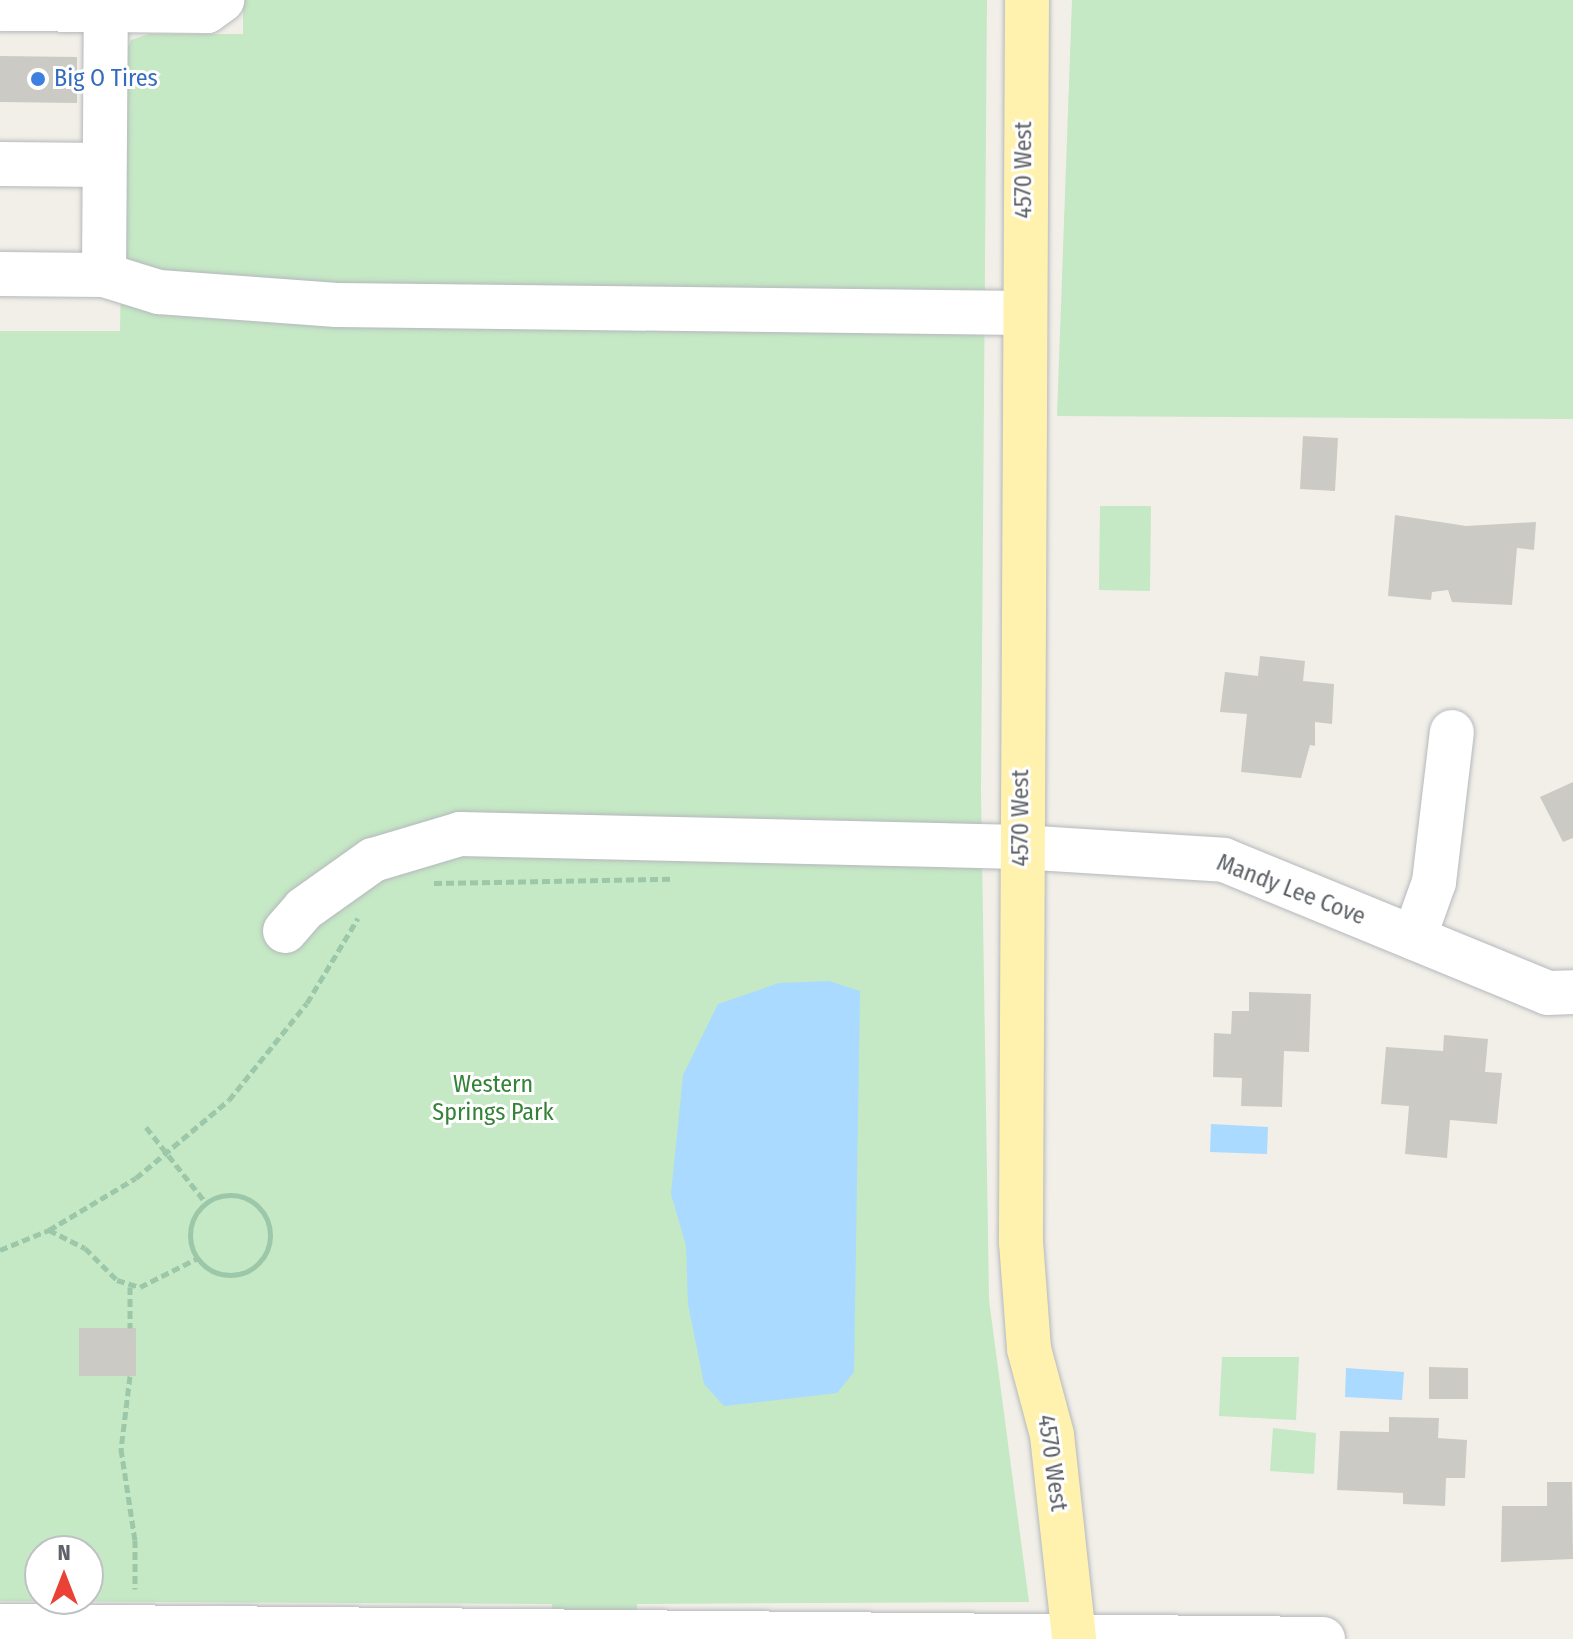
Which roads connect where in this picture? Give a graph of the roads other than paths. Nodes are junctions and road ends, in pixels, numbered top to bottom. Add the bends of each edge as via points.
1 (222, 0) edge
2 (1027, 0) edge
3 (0, 9) edge
4 (106, 10) junction
5 (0, 164) edge
6 (104, 165) junction
7 (0, 274) edge
8 (104, 275) junction
9 (1024, 313) junction
10 (1452, 732) dead end
11 (1020, 847) junction
12 (285, 931) dead end
13 (1414, 938) junction
14 (1565, 1004) edge
15 (0, 1626) edge
16 (1070, 1637) edge
17 (1323, 1639) edge

1 - 4 street via 207,11
2 - 9 main road, 4570 West
3 - 4 street
4 - 6 street
5 - 6 street
6 - 8 street
7 - 8 street
8 - 9 street via 159,292 337,305
9 - 11 main road, 4570 West
10 - 13 street via 1434,882
11 - 12 street, Mandy Lee Cove via 460,834 373,860 304,909
11 - 13 street, Mandy Lee Cove via 1224,860
11 - 16 main road, 4570 West via 1021,1242 1029,1349 1052,1435
13 - 14 street, Mandy Lee Cove
15 - 16 street
16 - 17 street

